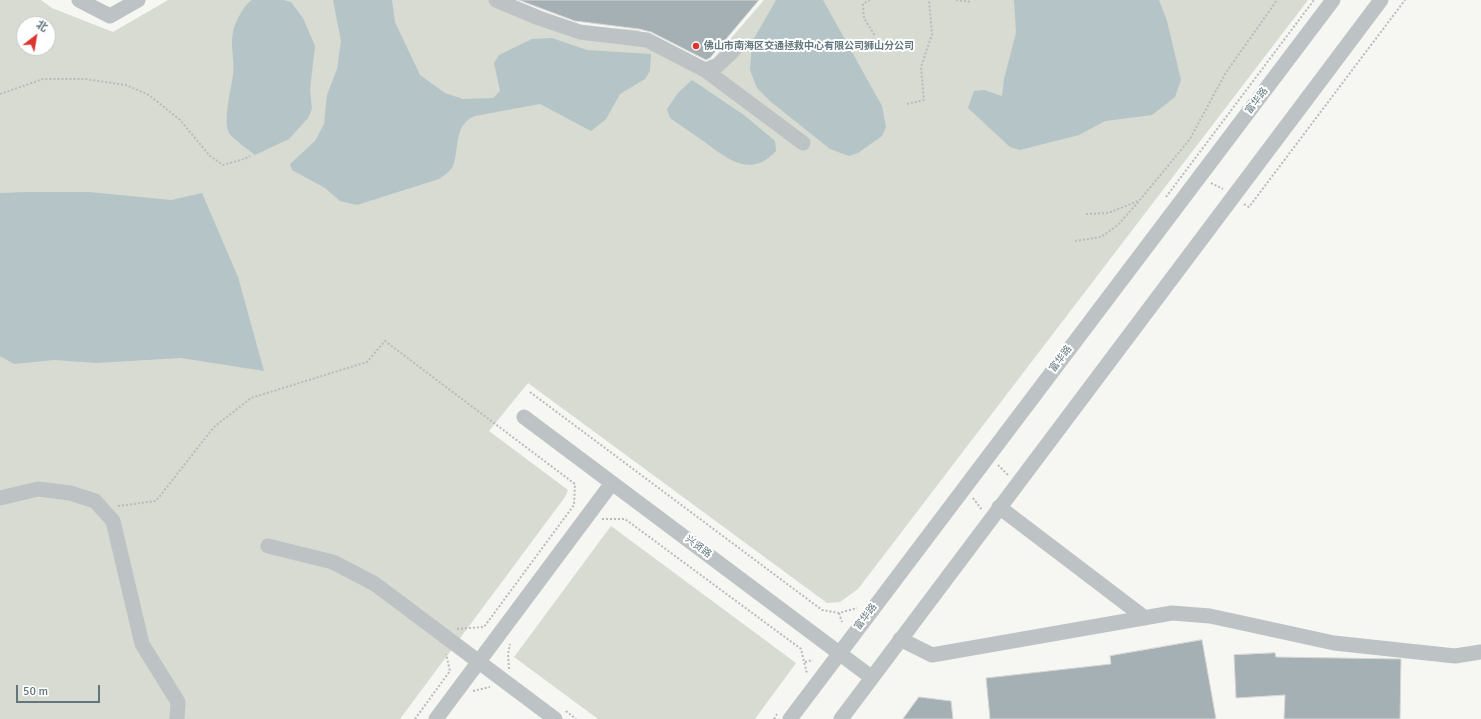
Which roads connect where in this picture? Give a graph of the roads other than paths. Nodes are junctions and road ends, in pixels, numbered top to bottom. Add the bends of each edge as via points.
1 (79, 0) edge
2 (138, 0) edge
3 (496, 0) edge
4 (1333, 0) edge
5 (1382, 0) edge
6 (734, 50) dead end
7 (704, 70) junction
8 (803, 144) dead end
9 (524, 417) dead end
10 (612, 483) junction
11 (0, 498) edge
12 (1000, 506) junction
13 (268, 546) dead end
14 (1145, 618) junction
15 (900, 639) junction
16 (1481, 652) edge
17 (839, 653) junction
18 (479, 661) junction
19 (871, 677) junction
20 (559, 715) edge
21 (784, 716) edge
22 (177, 719) edge
23 (436, 719) edge
24 (841, 719) edge

1 - 2 street via 110,16
3 - 7 street via 580,32 646,40
4 - 17 street, 富华路
5 - 12 street
6 - 7 street via 718,65
7 - 8 street
9 - 10 street, 兴贤路
10 - 17 street, 兴贤路
10 - 18 street
11 - 22 street via 38,489 70,493 96,501 114,521 142,644 178,702
12 - 14 street
12 - 15 street
13 - 18 street via 333,562 375,584
14 - 15 street via 932,656
14 - 16 street via 1172,613 1210,616 1334,643 1455,656
15 - 19 street
17 - 19 street, 兴贤路
17 - 21 street, 富华路
18 - 20 street
18 - 23 street
19 - 24 street

